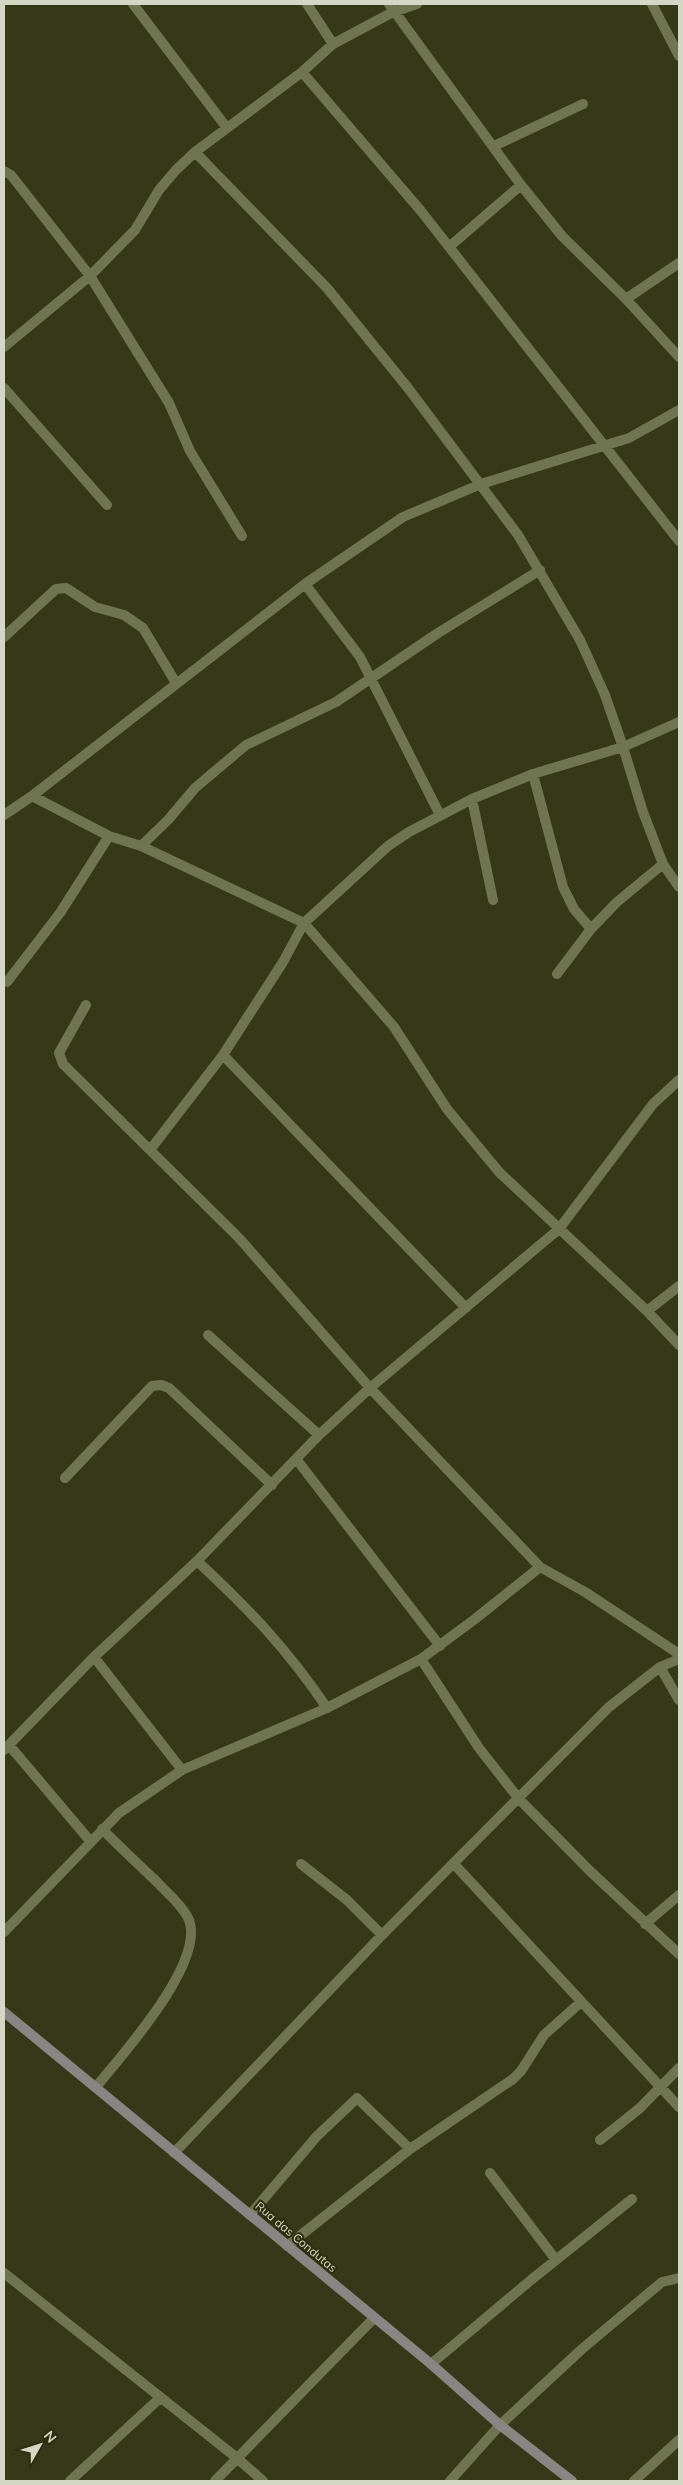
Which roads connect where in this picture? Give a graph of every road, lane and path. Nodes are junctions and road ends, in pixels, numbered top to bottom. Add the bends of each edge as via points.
1 (134, 4) edge
2 (307, 4) edge
3 (417, 4) edge
4 (652, 4) edge
5 (391, 8) edge
6 (333, 44) junction
7 (679, 56) edge
8 (302, 72) junction
9 (584, 104) dead end
10 (227, 128) junction
11 (494, 146) junction
12 (195, 152) junction
13 (4, 172) edge
14 (521, 185) junction
15 (449, 247) junction
16 (679, 263) edge
17 (90, 276) junction
18 (626, 299) junction
19 (4, 347) edge
20 (679, 357) edge
21 (4, 388) edge
22 (679, 410) edge
23 (607, 446) junction
24 (481, 484) junction
25 (107, 505) dead end
26 (242, 536) dead end
27 (679, 541) edge
28 (540, 570) junction
29 (305, 584) junction
30 (4, 638) edge
31 (372, 679) junction
32 (176, 683) junction
33 (679, 722) edge
34 (623, 746) junction
35 (533, 774) junction
36 (32, 796) junction
37 (472, 799) junction
38 (4, 815) edge
39 (440, 816) junction
40 (109, 836) junction
41 (141, 846) junction
42 (663, 864) junction
43 (679, 887) edge
44 (494, 900) dead end
45 (304, 923) junction
46 (591, 929) junction
47 (557, 974) dead end
48 (7, 982) dead end
49 (86, 1005) dead end
50 (223, 1055) junction
51 (679, 1080) edge
52 (150, 1150) junction
53 (559, 1229) junction
54 (679, 1286) edge
55 (466, 1308) junction
56 (647, 1311) junction
57 (208, 1335) dead end
58 (679, 1345) edge
59 (370, 1388) junction
60 (319, 1435) junction
61 (297, 1460) junction
62 (65, 1478) dead end
63 (272, 1485) junction
64 (197, 1561) junction
65 (540, 1566) junction
66 (440, 1646) junction
67 (679, 1654) edge
68 (94, 1658) junction
69 (421, 1659) junction
70 (679, 1659) edge
71 (660, 1667) junction
72 (679, 1700) edge
73 (328, 1708) junction
74 (6, 1748) edge
75 (182, 1770) junction
76 (519, 1799) junction
77 (102, 1829) junction
78 (91, 1842) junction
79 (301, 1864) dead end
80 (454, 1864) junction
81 (679, 1895) edge
82 (645, 1924) junction
83 (4, 1932) edge
84 (382, 1935) junction
85 (679, 1954) edge
86 (581, 2002) junction
87 (4, 2012) edge
88 (679, 2068) edge
89 (96, 2087) junction
90 (660, 2088) junction
91 (679, 2107) edge
92 (600, 2140) dead end
93 (410, 2149) junction
94 (174, 2153) junction
95 (490, 2173) dead end
96 (632, 2199) dead end
97 (250, 2215) junction
98 (288, 2246) junction
99 (556, 2260) junction
100 (4, 2273) edge
101 (679, 2278) edge
102 (374, 2318) junction
103 (431, 2364) junction
104 (160, 2398) junction
105 (500, 2425) junction
106 (679, 2440) edge
107 (237, 2458) junction
108 (70, 2481) edge
109 (215, 2481) edge
110 (263, 2481) edge
111 (450, 2481) edge
112 (572, 2481) edge
113 (634, 2481) edge

1 - 10 street
2 - 6 street
3 - 5 street
4 - 7 street
5 - 6 street
5 - 11 street
6 - 8 street
8 - 10 street
8 - 15 street
9 - 11 street
10 - 12 street
11 - 14 street
12 - 17 street via 159,190 135,230
12 - 24 street via 327,288
13 - 17 street via 12,175
14 - 15 street
14 - 18 street via 562,236
15 - 23 street
16 - 18 street
17 - 19 street
17 - 26 street via 169,403 190,451
18 - 20 street
21 - 25 street
22 - 23 street via 629,438
23 - 24 street
23 - 27 street
24 - 28 street
24 - 29 street via 403,517
28 - 31 street via 438,633
28 - 34 street via 580,640
29 - 31 street via 354,648
29 - 32 street
30 - 32 street via 56,589 66,588 95,607 124,615 143,628
31 - 39 street
31 - 41 street via 324,709 246,745 195,788
32 - 36 street
33 - 34 street
34 - 35 street
34 - 42 street
35 - 37 street
35 - 46 street via 563,887 574,909
36 - 38 street
36 - 40 street
37 - 39 street
37 - 44 street
39 - 45 street via 388,846
40 - 41 street
40 - 48 street via 60,913
41 - 45 street
42 - 43 street
42 - 46 street via 617,902
45 - 50 street
45 - 53 street via 394,1027 447,1109 499,1172
46 - 47 street
49 - 52 street via 59,1053 63,1064
50 - 52 street
50 - 55 street
51 - 53 street via 653,1104
52 - 59 street via 239,1238
53 - 55 street
53 - 56 street
54 - 56 street
55 - 59 street
56 - 58 street
57 - 60 street
59 - 60 street
59 - 65 street
60 - 61 street
61 - 63 street
61 - 66 street
62 - 63 street via 152,1386 161,1385 169,1388
63 - 64 street
64 - 68 street
64 - 73 street via 261,1622
65 - 66 street
65 - 67 street
66 - 69 street
68 - 74 street
68 - 75 street
69 - 73 street
69 - 76 street via 479,1748
70 - 71 street
71 - 72 street
71 - 76 street via 609,1707
73 - 75 street
74 - 78 street
75 - 77 street via 119,1813
76 - 80 street
76 - 82 street
77 - 78 street
77 - 89 street via 173,1899 188,1917 193,1934 188,1954 161,2006
78 - 83 street
79 - 84 street via 347,1900
80 - 84 street
80 - 86 street
81 - 82 street
82 - 85 street
84 - 94 street
86 - 90 street
86 - 93 street via 544,2034 513,2079
87 - 89 street, Rua das Condutas
88 - 90 street
89 - 94 street, Rua das Condutas
90 - 91 street
90 - 92 street
93 - 97 street via 357,2098 317,2136
93 - 98 street
94 - 97 street, Rua das Condutas
95 - 99 street
96 - 99 street
97 - 98 street, Rua das Condutas
98 - 102 street, Rua das Condutas
99 - 103 street
100 - 104 street
101 - 105 street via 662,2282 636,2302
102 - 103 street, Rua das Condutas
102 - 107 street
103 - 105 street, Rua das Condutas
104 - 107 street
104 - 108 street
105 - 111 street
105 - 112 street, Rua das Condutas
106 - 113 street
107 - 109 street
107 - 110 street

